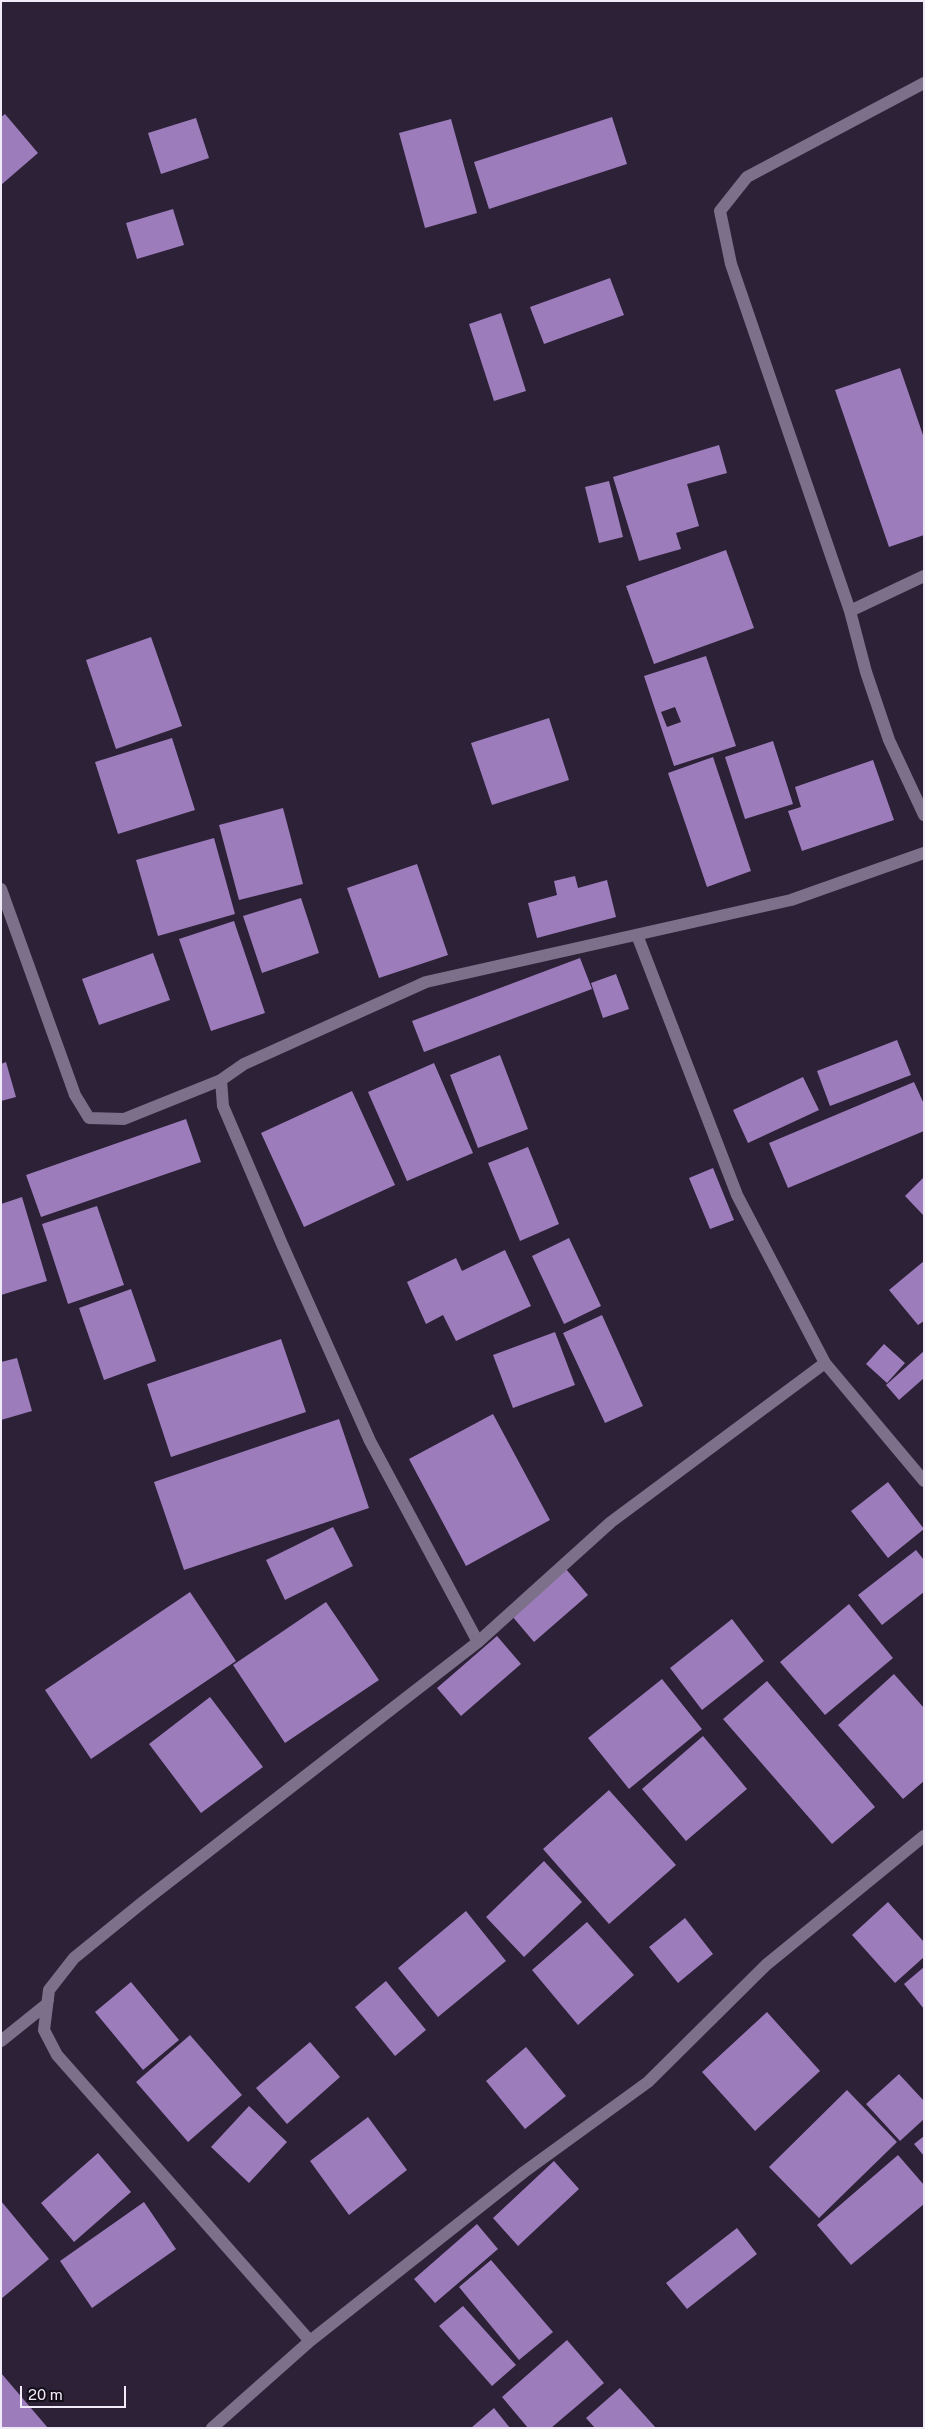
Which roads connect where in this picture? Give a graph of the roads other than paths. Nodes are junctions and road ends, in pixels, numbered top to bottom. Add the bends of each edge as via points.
1 (924, 83) edge
2 (924, 576) edge
3 (850, 611) junction
4 (924, 815) edge
5 (924, 853) edge
6 (1, 889) edge
7 (637, 935) junction
8 (221, 1080) junction
9 (826, 1363) junction
10 (924, 1481) edge
11 (478, 1642) junction
12 (924, 1836) edge
13 (49, 1990) junction
14 (1, 2040) edge
15 (310, 2341) junction
16 (212, 2428) edge

1 - 3 street via 747,177 720,211 731,264
2 - 3 street
3 - 4 street via 889,740
5 - 7 street via 791,900
6 - 8 street via 75,1095 89,1118 124,1119
7 - 8 street via 426,982 244,1064
7 - 9 street via 737,1195
8 - 11 street via 223,1106 370,1441
9 - 10 street
9 - 11 street via 611,1522
11 - 13 street via 143,1902 74,1958
12 - 15 street via 766,1964 648,2082 524,2172
13 - 14 street via 47,2004
13 - 15 street via 44,2030 57,2056
15 - 16 street

